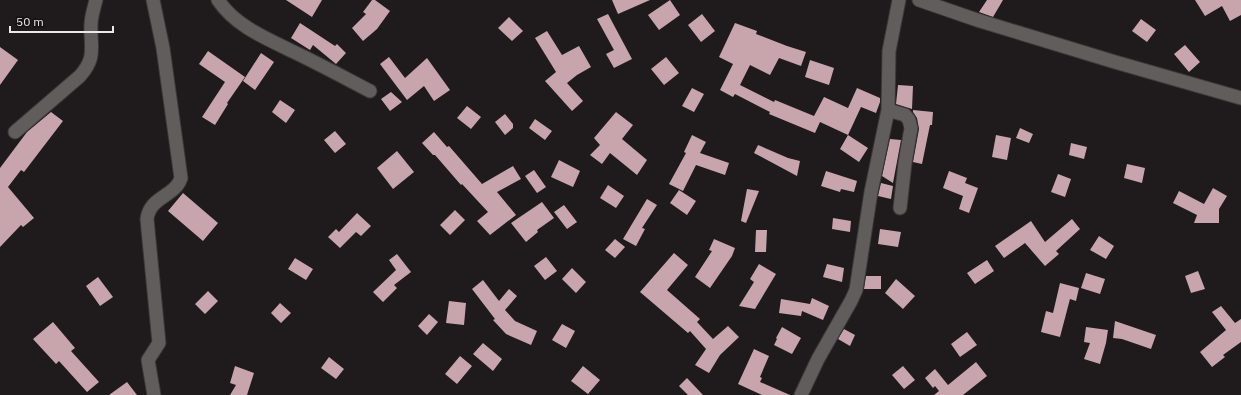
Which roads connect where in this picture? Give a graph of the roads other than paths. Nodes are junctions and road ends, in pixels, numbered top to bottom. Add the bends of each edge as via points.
1 (96, 0) edge
2 (153, 0) edge
3 (218, 0) edge
4 (899, 0) edge
5 (919, 0) edge
6 (370, 91) dead end
7 (1241, 98) edge
8 (888, 110) junction
9 (15, 132) dead end
10 (900, 208) dead end
11 (154, 395) edge
12 (801, 395) edge

1 - 9 street via 91,25 92,55 88,67
2 - 11 street via 163,48 180,178 179,185 151,206 147,219 159,343 148,360
3 - 6 street via 236,20 257,33
4 - 8 street via 889,51
5 - 7 street via 1107,60
8 - 10 street via 905,115 911,128
8 - 12 street via 871,192 856,290 818,358

